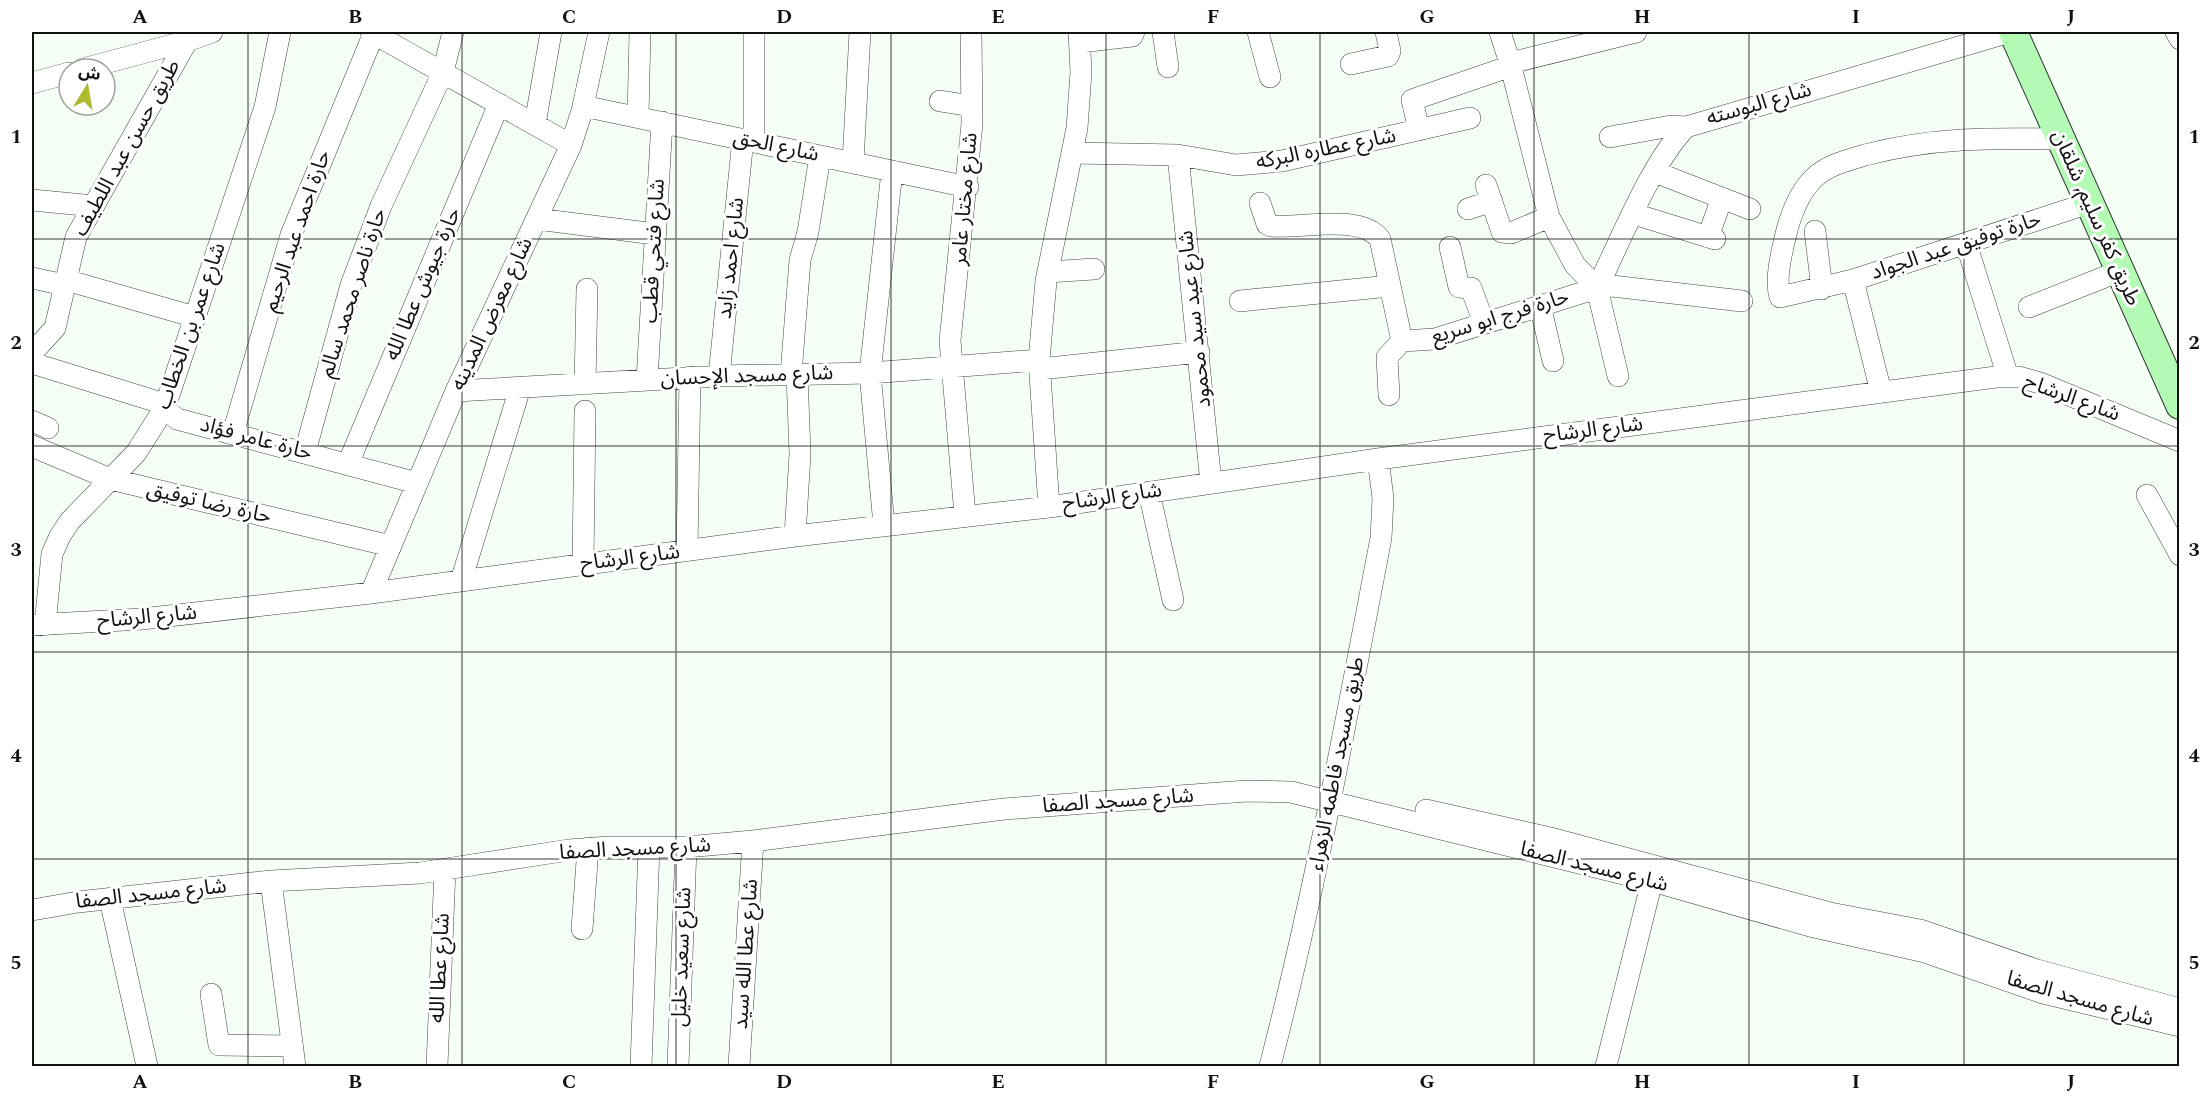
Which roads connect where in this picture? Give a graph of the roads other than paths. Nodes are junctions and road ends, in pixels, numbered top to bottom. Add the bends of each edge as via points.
1 (212, 32) edge
2 (280, 32) edge
3 (373, 32) edge
4 (453, 32) edge
5 (551, 32) edge
6 (599, 32) edge
7 (640, 32) edge
8 (754, 32) edge
9 (860, 32) edge
10 (971, 32) edge
11 (1134, 32) edge
12 (1163, 32) edge
13 (1258, 32) edge
14 (1386, 32) edge
15 (1500, 32) edge
16 (1635, 32) edge
17 (2011, 32) edge
18 (2176, 32) edge
19 (187, 36) edge
20 (1080, 37) edge
21 (1587, 37) edge
22 (2180, 39) edge
23 (117, 58) edge
24 (1351, 64) dead end
25 (1511, 65) junction
26 (1168, 67) dead end
27 (443, 72) junction
28 (57, 76) edge
29 (1270, 77) dead end
30 (32, 83) edge
31 (940, 101) dead end
32 (499, 104) junction
33 (583, 106) junction
34 (972, 106) junction
35 (638, 117) junction
36 (1470, 118) dead end
37 (662, 122) junction
38 (535, 124) junction
39 (1686, 127) junction
40 (1419, 130) junction
41 (1610, 137) dead end
42 (2060, 138) junction
43 (749, 140) junction
44 (572, 145) junction
45 (1073, 153) junction
46 (1178, 154) junction
47 (820, 156) junction
48 (853, 162) junction
49 (892, 171) junction
50 (1655, 172) junction
51 (968, 187) junction
52 (1722, 198) junction
53 (32, 200) edge
54 (1260, 203) dead end
55 (2089, 203) junction
56 (94, 206) junction
57 (1468, 209) dead end
58 (1750, 209) dead end
59 (1634, 214) junction
60 (1549, 217) junction
61 (537, 219) junction
62 (1815, 231) dead end
63 (655, 234) junction
64 (1966, 243) junction
65 (1450, 247) dead end
66 (1094, 269) dead end
67 (2120, 271) junction
68 (1048, 272) junction
69 (32, 278) edge
70 (1853, 280) junction
71 (65, 283) junction
72 (1390, 286) junction
73 (1597, 288) junction
74 (588, 289) dead end
75 (1822, 289) junction
76 (1240, 301) dead end
77 (1742, 301) dead end
78 (1540, 305) junction
79 (2028, 307) dead end
80 (195, 317) junction
81 (1484, 323) junction
82 (1402, 341) junction
83 (32, 352) edge
84 (1199, 352) junction
85 (1553, 361) dead end
86 (32, 363) edge
87 (1039, 365) junction
88 (951, 366) junction
89 (870, 373) junction
90 (794, 374) junction
91 (719, 376) junction
92 (1618, 376) dead end
93 (690, 377) junction
94 (2008, 377) junction
95 (647, 380) junction
96 (585, 384) junction
97 (520, 388) junction
98 (456, 391) junction
99 (1881, 392) junction
100 (1389, 395) dead end
101 (2180, 405) edge
102 (165, 407) junction
103 (585, 411) dead end
104 (232, 433) junction
105 (2180, 441) edge
106 (32, 446) edge
107 (305, 452) junction
108 (1378, 459) junction
109 (348, 464) junction
110 (110, 479) junction
111 (417, 483) junction
112 (1211, 483) junction
113 (1149, 492) junction
114 (2147, 495) dead end
115 (1049, 507) junction
116 (964, 515) junction
117 (884, 525) junction
118 (795, 536) junction
119 (391, 546) junction
120 (687, 550) junction
121 (2180, 555) edge
122 (583, 564) junction
123 (461, 581) junction
124 (371, 593) junction
125 (1173, 600) dead end
126 (38, 625) edge
127 (1332, 795) junction
128 (753, 841) junction
129 (649, 847) junction
130 (686, 847) junction
131 (588, 848) junction
132 (445, 869) junction
133 (271, 881) junction
134 (1652, 881) junction
135 (110, 899) junction
136 (32, 910) edge
137 (582, 929) dead end
138 (211, 994) dead end
139 (2180, 1009) edge
140 (2180, 1026) edge
141 (293, 1056) edge
142 (147, 1066) edge
143 (437, 1066) edge
144 (641, 1066) edge
145 (678, 1066) edge
146 (739, 1066) edge
147 (1270, 1066) edge
148 (1606, 1066) edge

1 - 19 street
2 - 80 street, شارع عمر بن الخطاب via 265,107
3 - 27 street
3 - 104 street, حارة احمد عبد الرحيم via 291,235
4 - 27 street, حارة ناصر محمد سالم
5 - 38 street
6 - 33 street, شارع معرض المدينه
7 - 35 street
8 - 43 street, شارع احمد زايد
9 - 48 street
10 - 34 street, شارع مختار عامر
11 - 20 street via 1132,36
12 - 26 street
13 - 29 street
14 - 24 street via 1388,56
15 - 25 street
16 - 21 street
17 - 39 street, شارع البوسته
17 - 42 street, طريق كفر سليم, شلقان
18 - 22 street
19 - 23 street
19 - 56 street, طريق حسن عبد اللطيف
20 - 45 street via 1081,72
21 - 25 street
25 - 40 street via 1412,100
25 - 60 street
27 - 32 street
27 - 107 street, حارة ناصر محمد سالم via 381,206 351,285
28 - 30 street
31 - 34 street
32 - 38 street
32 - 109 street, حارة جيوش عطا الله
33 - 35 street, شارع الحق
33 - 44 street, شارع معرض المدينه
34 - 51 street, شارع مختار عامر
35 - 37 street, شارع الحق
36 - 40 street, شارع عطاره البركه
37 - 43 street, شارع الحق
37 - 63 street, شارع فتحي قطب
38 - 44 street
39 - 41 street
39 - 50 street, شارع البوسته via 1673,140
40 - 46 street, شارع عطاره البركه via 1259,164 1224,164
42 - 55 street, طريق كفر سليم, شلقان
42 - 75 street, حارة توفيق عبد الجواد via 1940,139 1847,160 1816,176 1804,190 1787,229 1779,293 1784,297
43 - 47 street, شارع الحق
43 - 91 street, شارع احمد زايد
44 - 61 street, شارع معرض المدينه
45 - 46 street, شارع عطاره البركه
45 - 68 street
46 - 84 street, شارع عيد سيد محمود
47 - 48 street, شارع الحق
47 - 90 street via 800,260
48 - 49 street, شارع الحق
49 - 51 street, شارع الحق
49 - 89 street
50 - 52 street
50 - 59 street, شارع البوسته
51 - 88 street, شارع مختار عامر
52 - 58 street
52 - 59 street via 1712,238
53 - 56 street
54 - 72 street via 1271,226 1349,225 1368,229 1380,239
55 - 64 street, حارة توفيق عبد الجواد
55 - 67 street, طريق كفر سليم, شلقان
56 - 71 street, طريق حسن عبد اللطيف via 76,237
57 - 60 street via 1489,193 1505,233
59 - 73 street, شارع البوسته
60 - 73 street via 1575,265
61 - 63 street
61 - 98 street, شارع معرض المدينه
62 - 75 street
63 - 95 street, شارع فتحي قطب
64 - 70 street, حارة توفيق عبد الجواد
64 - 94 street
65 - 81 street via 1459,287 1471,288
66 - 68 street
67 - 79 street
67 - 101 street, طريق كفر سليم, شلقان
68 - 87 street
69 - 71 street
70 - 75 street, حارة توفيق عبد الجواد
70 - 99 street
71 - 80 street
71 - 83 street, طريق حسن عبد اللطيف via 56,328
72 - 76 street
72 - 82 street
73 - 77 street, حارة فرج ابو سريع via 1633,287
73 - 78 street, حارة فرج ابو سريع
73 - 92 street
74 - 96 street
78 - 81 street, حارة فرج ابو سريع
78 - 85 street
80 - 102 street, شارع عمر بن الخطاب
81 - 82 street, حارة فرج ابو سريع via 1435,339
82 - 100 street via 1387,357
84 - 87 street, شارع مسجد الإحسان
84 - 112 street, شارع عيد سيد محمود
86 - 102 street, حارة عامر فؤاد
87 - 88 street, شارع مسجد الإحسان
87 - 115 street
88 - 89 street, شارع مسجد الإحسان
88 - 116 street, شارع مختار عامر
89 - 90 street, شارع مسجد الإحسان
89 - 117 street
90 - 91 street, شارع مسجد الإحسان
90 - 118 street via 800,454
91 - 93 street, شارع مسجد الإحسان
93 - 95 street, شارع مسجد الإحسان
93 - 120 street
94 - 99 street, شارع الرشاح
94 - 105 street, شارع الرشاح via 2040,382
95 - 96 street, شارع مسجد الإحسان
96 - 97 street, شارع مسجد الإحسان
97 - 98 street, شارع مسجد الإحسان
97 - 123 street
98 - 111 street, شارع معرض المدينه
99 - 108 street, شارع الرشاح
102 - 104 street, حارة عامر فؤاد via 177,418
102 - 110 street, شارع عمر بن الخطاب via 136,453
103 - 122 street
104 - 107 street, حارة عامر فؤاد
106 - 110 street, حارة رضا توفيق
107 - 109 street, حارة عامر فؤاد
108 - 112 street, شارع الرشاح
108 - 127 street, طريق مسجد فاطمه الزهراء via 1383,498 1381,538
109 - 111 street, حارة عامر فؤاد
110 - 119 street, حارة رضا توفيق
110 - 126 street, شارع عمر بن الخطاب via 70,520 60,536 52,554
111 - 119 street, شارع معرض المدينه
112 - 113 street, شارع الرشاح
113 - 115 street, شارع الرشاح
113 - 125 street
114 - 121 street
115 - 116 street, شارع الرشاح
116 - 117 street, شارع الرشاح
117 - 118 street, شارع الرشاح
118 - 120 street, شارع الرشاح
119 - 124 street, شارع معرض المدينه
120 - 122 street, شارع الرشاح
122 - 123 street, شارع الرشاح
123 - 124 street, شارع الرشاح
124 - 126 street, شارع الرشاح via 142,619
127 - 128 street, شارع مسجد الصفا via 1235,792 1004,809
127 - 134 street, شارع مسجد الصفا
127 - 139 street, شارع مسجد الصفا via 1550,838 1830,913 1920,930 2057,976
127 - 147 street, طريق مسجد فاطمه الزهراء via 1297,962
128 - 130 street, شارع مسجد الصفا
128 - 146 street, شارع عطا الله سيد
129 - 130 street, شارع مسجد الصفا
129 - 131 street, شارع مسجد الصفا
129 - 144 street
130 - 145 street, شارع سعيد خليل
131 - 132 street, شارع مسجد الصفا
131 - 137 street
132 - 133 street, شارع مسجد الصفا
132 - 143 street, شارع عطا الله
133 - 135 street, شارع مسجد الصفا
133 - 141 street
134 - 140 street, شارع مسجد الصفا via 1810,926 1925,952 2060,998
134 - 148 street
135 - 136 street, شارع مسجد الصفا
135 - 142 street
138 - 141 street via 219,1045

